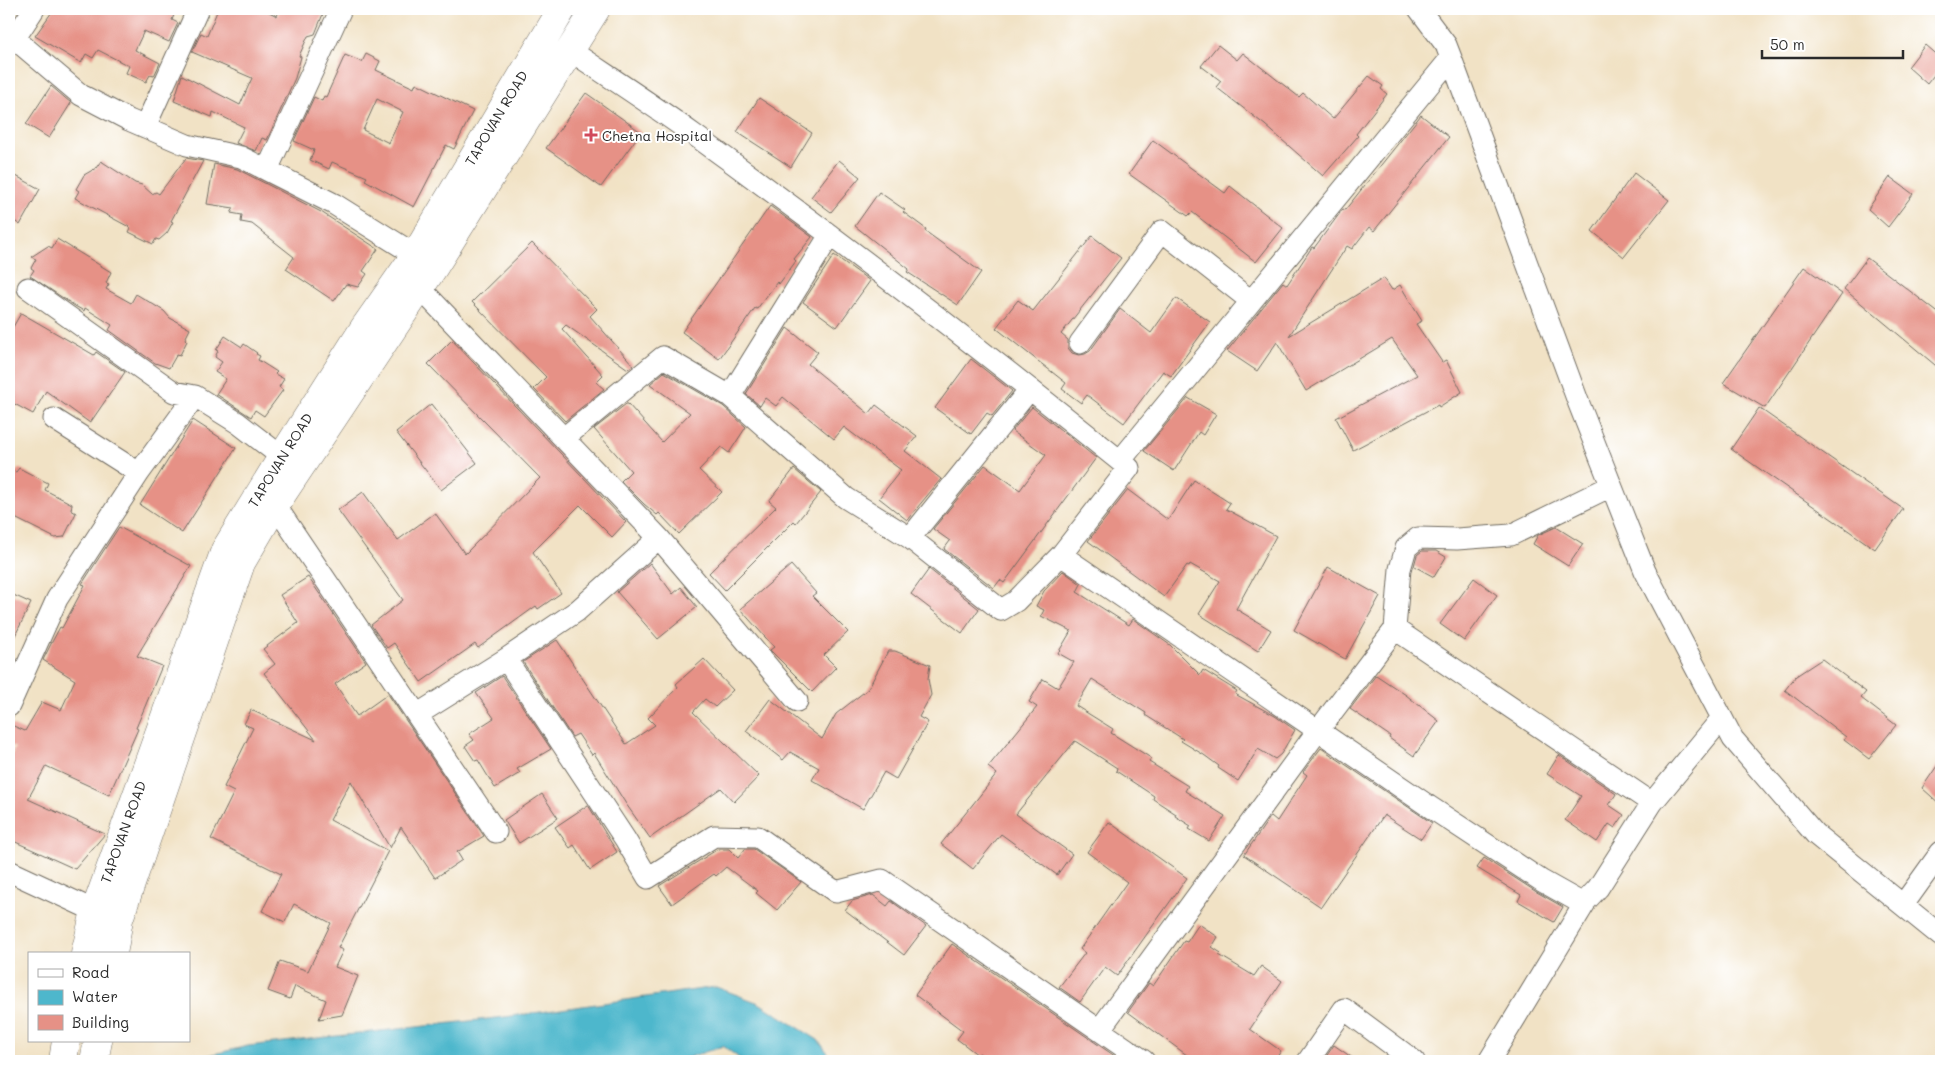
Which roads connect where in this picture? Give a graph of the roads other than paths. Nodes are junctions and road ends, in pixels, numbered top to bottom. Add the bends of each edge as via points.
1 (34, 9) edge
2 (198, 9) edge
3 (341, 9) edge
4 (562, 9) edge
5 (596, 9) edge
6 (1419, 9) edge
7 (12, 36) edge
8 (571, 51) junction
9 (1451, 58) junction
10 (145, 126) junction
11 (267, 170) junction
12 (830, 235) junction
13 (423, 270) junction
14 (28, 288) dead end
15 (1251, 301) junction
16 (1080, 343) dead end
17 (1030, 388) junction
18 (195, 396) junction
19 (730, 396) junction
20 (54, 419) dead end
21 (564, 438) junction
22 (282, 456) junction
23 (1120, 461) junction
24 (139, 473) junction
25 (1611, 486) junction
26 (275, 505) junction
27 (660, 538) junction
28 (910, 538) junction
29 (1061, 555) junction
30 (1395, 629) junction
31 (506, 658) junction
32 (797, 701) dead end
33 (9, 706) edge
34 (418, 714) junction
35 (1722, 718) junction
36 (1318, 731) junction
37 (1652, 803) junction
38 (496, 832) dead end
39 (1941, 852) edge
40 (9, 871) edge
41 (1585, 903) junction
42 (1903, 905) junction
43 (107, 915) junction
44 (1941, 936) edge
45 (86, 952) edge
46 (113, 952) edge
47 (1100, 1029) junction
48 (66, 1042) edge
49 (63, 1061) edge
50 (1144, 1061) edge
51 (1308, 1061) edge
52 (1414, 1061) edge
53 (1489, 1061) edge

1 - 7 street
2 - 10 street
3 - 11 street
4 - 13 main road, TAPOVAN ROAD
5 - 8 main road
6 - 9 street via 1446,45
7 - 10 street via 81,95
8 - 12 street via 692,133
8 - 13 main road
9 - 15 street
9 - 25 street
10 - 11 street via 187,144 241,157
11 - 13 street via 334,204
12 - 17 street
12 - 19 street
13 - 21 street
13 - 22 main road, TAPOVAN ROAD via 364,328
13 - 26 main road
14 - 18 street via 174,392
15 - 16 street via 1162,231
15 - 23 street
17 - 23 street
17 - 28 street
18 - 22 street
18 - 24 street
19 - 21 street via 663,357
19 - 28 street via 846,498
20 - 24 street
21 - 27 street
22 - 43 main road, TAPOVAN ROAD via 225,550
23 - 29 street via 1129,468
24 - 33 street via 57,599
25 - 30 street via 1511,536 1418,538 1406,548 1400,569
25 - 35 street via 1645,571
26 - 34 street
26 - 43 main road via 241,563
27 - 31 street via 577,610
27 - 32 street
28 - 29 street via 1001,610 1016,601
29 - 36 street
30 - 36 street
30 - 37 street
31 - 34 street
31 - 47 street via 648,878 714,836 758,837 836,892 882,880
34 - 38 street
35 - 37 street
35 - 42 street via 1733,739 1815,834
36 - 41 street via 1542,880
36 - 47 street
37 - 41 street
39 - 42 street
40 - 43 street
41 - 53 street
42 - 44 street
43 - 45 main road, TAPOVAN ROAD
43 - 46 main road
47 - 50 street
48 - 49 main road
51 - 52 street via 1344,1009

